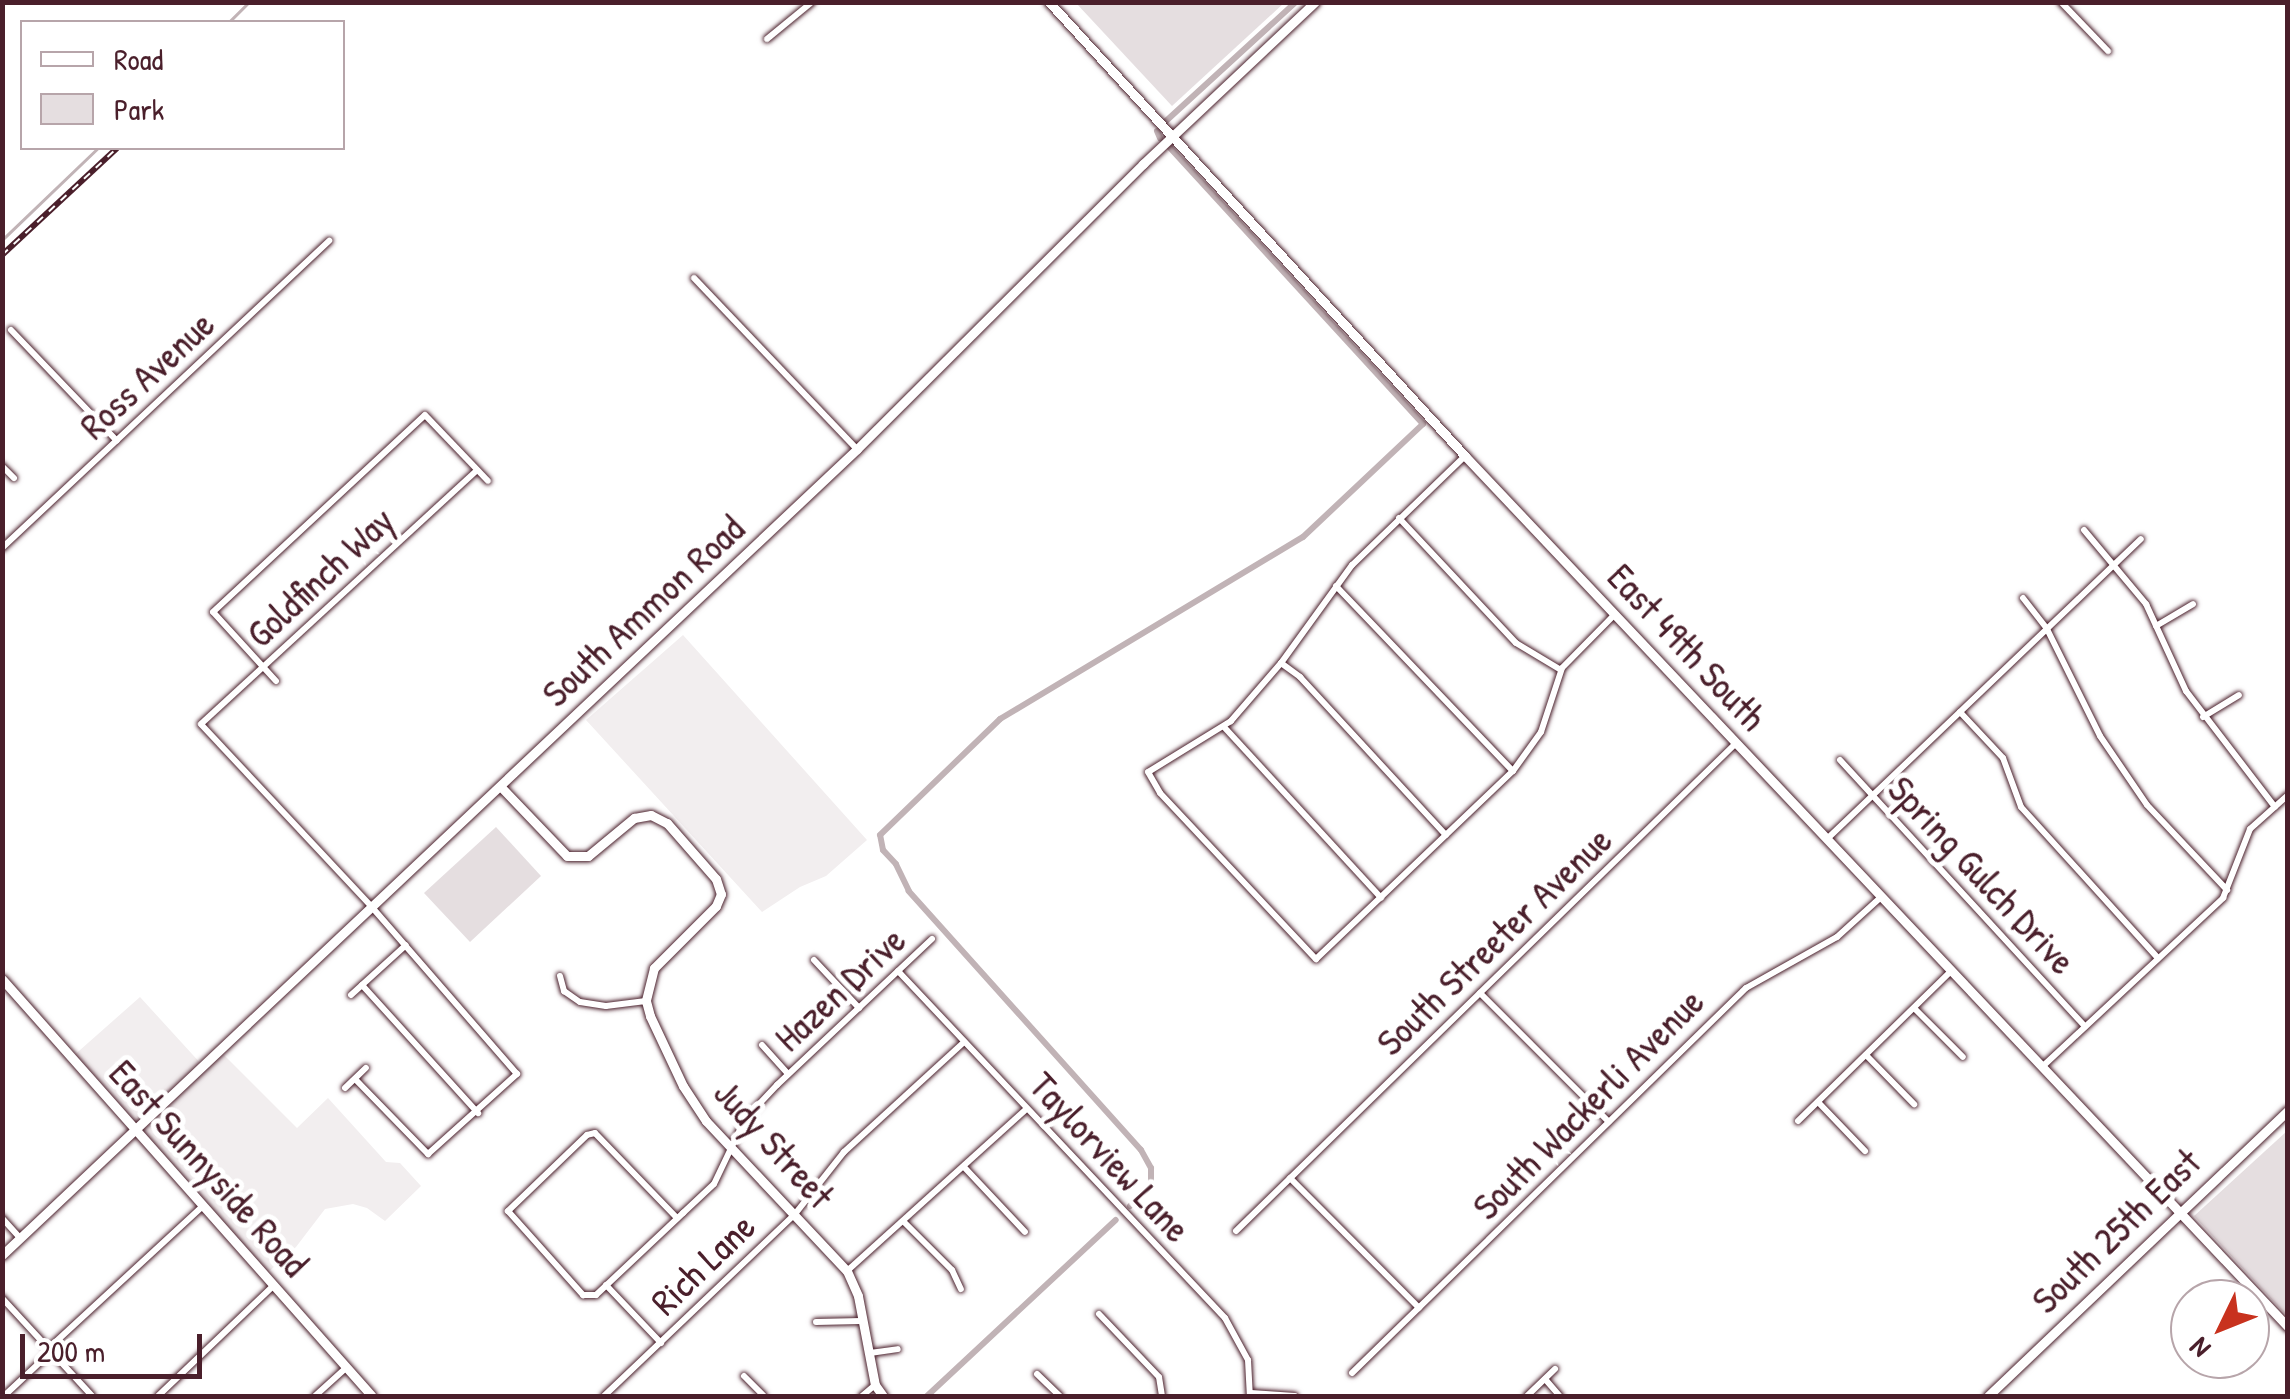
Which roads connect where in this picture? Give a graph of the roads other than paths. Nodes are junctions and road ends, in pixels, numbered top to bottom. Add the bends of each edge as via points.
1 (812, 2) edge
2 (1049, 2) edge
3 (1315, 2) edge
4 (2061, 2) edge
5 (767, 39) dead end
6 (2108, 52) dead end
7 (1171, 137) junction
8 (329, 241) dead end
9 (694, 278) dead end
10 (12, 330) dead end
11 (116, 442) junction
12 (857, 449) junction
13 (1466, 456) junction
14 (2, 466) edge
15 (477, 470) junction
16 (14, 478) dead end
17 (488, 481) dead end
18 (1399, 518) junction
19 (2084, 530) dead end
20 (2141, 539) dead end
21 (2, 548) edge
22 (2116, 563) junction
23 (1336, 586) junction
24 (2023, 598) dead end
25 (2192, 604) dead end
26 (1615, 614) junction
27 (2156, 626) junction
28 (2047, 629) junction
29 (1281, 664) junction
30 (263, 667) junction
31 (1561, 670) junction
32 (276, 682) dead end
33 (2239, 695) dead end
34 (1960, 712) junction
35 (2203, 717) junction
36 (1224, 727) junction
37 (1736, 744) junction
38 (1840, 760) dead end
39 (1513, 771) junction
40 (501, 786) junction
41 (2288, 795) edge
42 (1872, 796) junction
43 (2275, 806) junction
44 (1446, 835) junction
45 (1826, 840) junction
46 (2227, 890) junction
47 (1381, 898) junction
48 (1880, 898) junction
49 (372, 908) junction
50 (932, 940) dead end
51 (406, 945) junction
52 (2158, 958) junction
53 (814, 960) dead end
54 (898, 971) junction
55 (1950, 972) junction
56 (560, 976) dead end
57 (2, 980) edge
58 (362, 985) junction
59 (1480, 993) junction
60 (351, 995) dead end
61 (646, 1001) junction
62 (859, 1008) junction
63 (1914, 1008) junction
64 (2085, 1026) junction
65 (964, 1042) junction
66 (762, 1046) dead end
67 (1866, 1054) junction
68 (1963, 1057) dead end
69 (366, 1068) dead end
70 (2042, 1068) junction
71 (788, 1074) junction
72 (356, 1079) junction
73 (345, 1088) dead end
74 (1818, 1102) junction
75 (1914, 1104) dead end
76 (1026, 1108) junction
77 (2288, 1110) edge
78 (478, 1113) junction
79 (1798, 1121) dead end
80 (1609, 1122) junction
81 (136, 1132) junction
82 (730, 1147) junction
83 (1866, 1151) dead end
84 (964, 1166) junction
85 (1290, 1178) junction
86 (202, 1206) junction
87 (2178, 1212) junction
88 (794, 1214) junction
89 (2, 1218) edge
90 (677, 1218) junction
91 (904, 1222) junction
92 (1236, 1231) dead end
93 (1025, 1232) dead end
94 (20, 1238) junction
95 (2, 1255) edge
96 (848, 1271) junction
97 (606, 1285) junction
98 (274, 1286) junction
99 (961, 1290) dead end
100 (2, 1298) edge
101 (1418, 1308) junction
102 (1099, 1314) dead end
103 (861, 1321) junction
104 (816, 1322) dead end
105 (2288, 1328) edge
106 (660, 1343) junction
107 (898, 1348) dead end
108 (50, 1349) junction
109 (866, 1354) junction
110 (346, 1368) junction
111 (1556, 1368) dead end
112 (1352, 1373) dead end
113 (1037, 1374) dead end
114 (744, 1376) dead end
115 (1544, 1379) junction
116 (874, 1385) junction
117 (1251, 1395) edge
118 (4, 1396) edge
119 (92, 1396) edge
120 (158, 1396) edge
121 (315, 1396) edge
122 (372, 1396) edge
123 (604, 1396) edge
124 (764, 1396) edge
125 (862, 1396) edge
126 (883, 1396) edge
127 (1060, 1396) edge
128 (1162, 1396) edge
129 (1295, 1396) edge
130 (1527, 1396) edge
131 (1560, 1396) edge
132 (1988, 1396) edge

1 - 5 street
2 - 7 street, East 49th South
3 - 7 street, South Ammon Road
4 - 6 street
7 - 12 street, South Ammon Road
7 - 13 street, East 49th South
8 - 11 street, Ross Avenue
9 - 12 street
10 - 11 street
11 - 21 street, Ross Avenue
12 - 40 street, South Ammon Road
13 - 18 street
13 - 26 street, East 49th South
14 - 16 street
15 - 17 street
15 - 30 street, Goldfinch Way
15 - 30 street via 426,415 212,612
18 - 23 street
18 - 31 street via 1516,642
19 - 22 street
20 - 22 street
22 - 27 street
22 - 28 street
23 - 29 street
23 - 39 street
24 - 28 street
25 - 27 street
26 - 31 street
26 - 37 street, East 49th South
27 - 35 street
28 - 34 street
28 - 46 street via 2100,736 2147,805
29 - 36 street
29 - 44 street
30 - 32 street
30 - 49 street, Goldfinch Way via 201,724
31 - 39 street via 1540,732
33 - 35 street
34 - 42 street
34 - 52 street via 2004,758 2022,807
35 - 43 street
36 - 47 street
36 - 47 street via 1148,772 1160,792 1316,960
37 - 45 street, East 49th South
37 - 59 street, South Streeter Avenue
38 - 42 street, Spring Gulch Drive
39 - 44 street
40 - 49 street, South Ammon Road
40 - 61 street via 567,856 588,856 634,818 652,815 716,879 716,906 660,959
41 - 43 street
42 - 45 street
42 - 64 street, Spring Gulch Drive
43 - 46 street via 2250,829
44 - 47 street
45 - 48 street, East 49th South
46 - 52 street
48 - 55 street, East 49th South
48 - 80 street, South Wackerli Avenue via 1837,937 1746,988
49 - 51 street
49 - 81 street, South Ammon Road
50 - 54 street, Hazen Drive
51 - 58 street
51 - 78 street via 517,1074
52 - 64 street
53 - 62 street
54 - 62 street, Hazen Drive
54 - 65 street, Taylorview Lane
55 - 63 street
55 - 70 street, East 49th South
56 - 61 street via 564,991 580,1002
57 - 81 street, East Sunnyside Road
58 - 60 street
58 - 78 street
59 - 80 street
59 - 85 street, South Streeter Avenue
61 - 82 street, Judy Street via 683,1086
62 - 71 street, Hazen Drive
63 - 67 street
63 - 68 street
64 - 70 street
65 - 76 street, Taylorview Lane
65 - 88 street, Rich Lane via 844,1152
66 - 71 street
67 - 74 street
67 - 75 street
69 - 72 street
70 - 87 street, East 49th South
71 - 82 street, Hazen Drive via 745,1119
72 - 73 street
72 - 78 street via 428,1154
74 - 79 street
74 - 83 street
76 - 84 street
76 - 117 street, Taylorview Lane via 1225,1318 1243,1344
77 - 87 street, South 25th East
80 - 101 street, South Wackerli Avenue
81 - 86 street, East Sunnyside Road
81 - 94 street, South Ammon Road
82 - 88 street, Judy Street
82 - 90 street, Hazen Drive via 714,1184
84 - 91 street
84 - 93 street
85 - 92 street, South Streeter Avenue
85 - 101 street
86 - 98 street, East Sunnyside Road
86 - 108 street
87 - 105 street, East 49th South
87 - 132 street, South 25th East
88 - 96 street, Judy Street
88 - 106 street, Rich Lane
89 - 94 street
90 - 97 street, Hazen Drive
90 - 97 street via 595,1133 510,1205 510,1218 583,1295
91 - 96 street
91 - 99 street via 952,1270
94 - 95 street, South Ammon Road
96 - 103 street, Judy Street
97 - 106 street
98 - 110 street, East Sunnyside Road
98 - 120 street
100 - 108 street
101 - 112 street, South Wackerli Avenue
102 - 128 street via 1159,1377
103 - 104 street
103 - 109 street, Judy Street
106 - 123 street, Rich Lane
107 - 109 street
108 - 118 street
108 - 119 street
109 - 116 street, Judy Street
110 - 121 street
110 - 122 street, East Sunnyside Road
111 - 115 street
113 - 127 street
114 - 124 street
115 - 130 street
115 - 131 street
116 - 125 street
116 - 126 street, Judy Street
117 - 129 street

